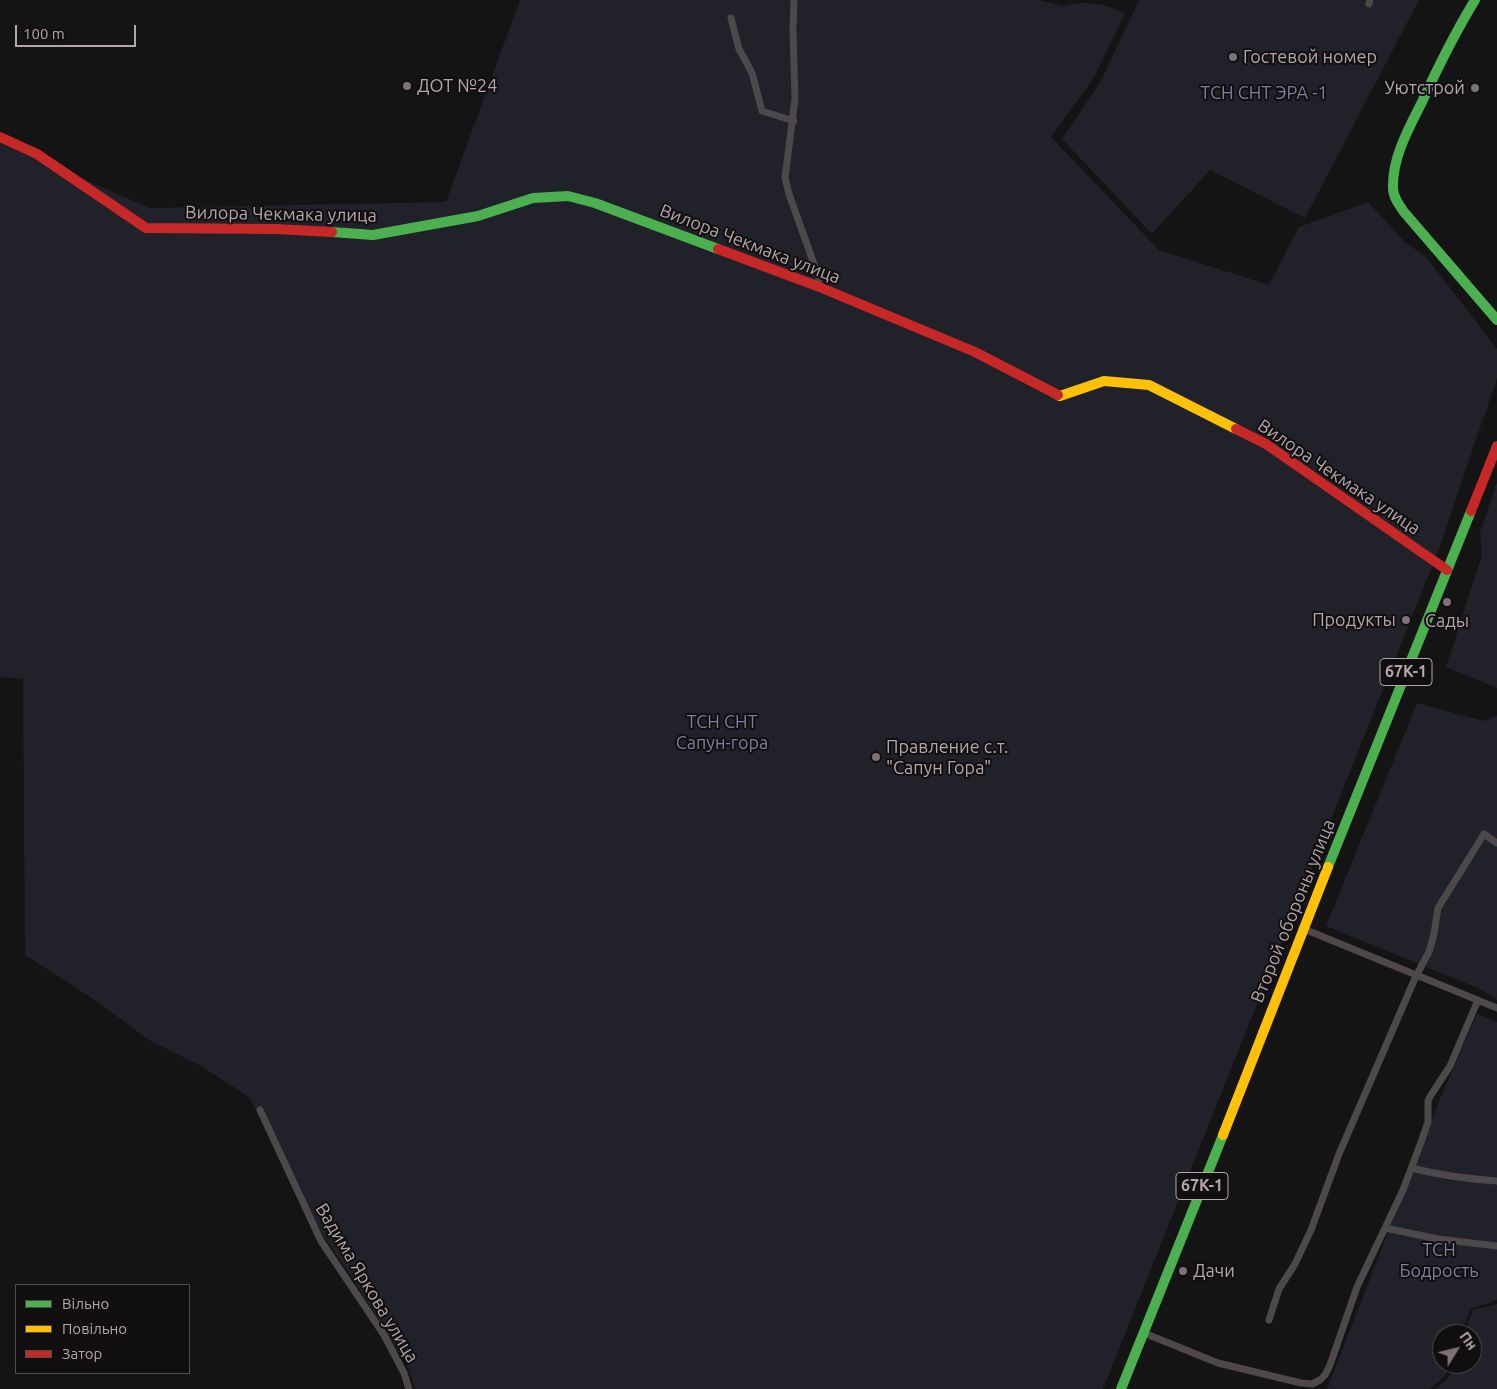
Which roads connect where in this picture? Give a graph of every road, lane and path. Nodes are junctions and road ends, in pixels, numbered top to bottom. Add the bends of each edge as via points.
1 (794, 0) edge
2 (1475, 0) edge
3 (730, 18) dead end
4 (794, 121) junction
5 (0, 137) edge
6 (817, 286) junction
7 (1488, 307) junction
8 (1497, 312) edge
9 (1497, 320) edge
10 (1497, 446) edge
11 (1447, 570) junction
12 (1497, 843) edge
13 (1304, 929) junction
14 (1416, 976) junction
15 (1478, 1000) junction
16 (1497, 1008) edge
17 (260, 1110) dead end
18 (1411, 1168) junction
19 (1497, 1181) edge
20 (1384, 1228) junction
21 (1497, 1246) edge
22 (1269, 1320) dead end
23 (1144, 1333) junction
24 (409, 1389) edge
25 (1121, 1389) edge

1 - 4 street
2 - 7 street via 1439,65 1404,141 1393,179 1394,196 1404,212
3 - 4 street via 739,49 752,73 762,111
4 - 6 street via 786,178 819,278
5 - 6 street, Вилора Чекмака улица via 37,154 146,228 275,229 373,235 478,216 533,198 568,196 595,203
6 - 11 street, Вилора Чекмака улица via 975,352 1060,396 1104,381 1149,385 1266,444
7 - 8 street
7 - 9 street
10 - 11 street, Второй обороны улица / 67К-1
11 - 13 street, Второй обороны улица / 67К-1
12 - 14 street via 1484,834 1438,908 1429,952
13 - 14 street
13 - 23 street, Второй обороны улица / 67К-1
14 - 15 street
14 - 22 street via 1339,1154 1311,1230 1295,1264 1278,1289
15 - 16 street
15 - 18 street via 1450,1066 1428,1101 1428,1122
17 - 24 street, Вадима Яркова улица via 321,1242 384,1335
18 - 19 street
18 - 20 street
20 - 21 street
20 - 23 street via 1357,1287 1328,1370 1312,1384 1218,1363
23 - 25 street, Второй обороны улица / 67К-1

